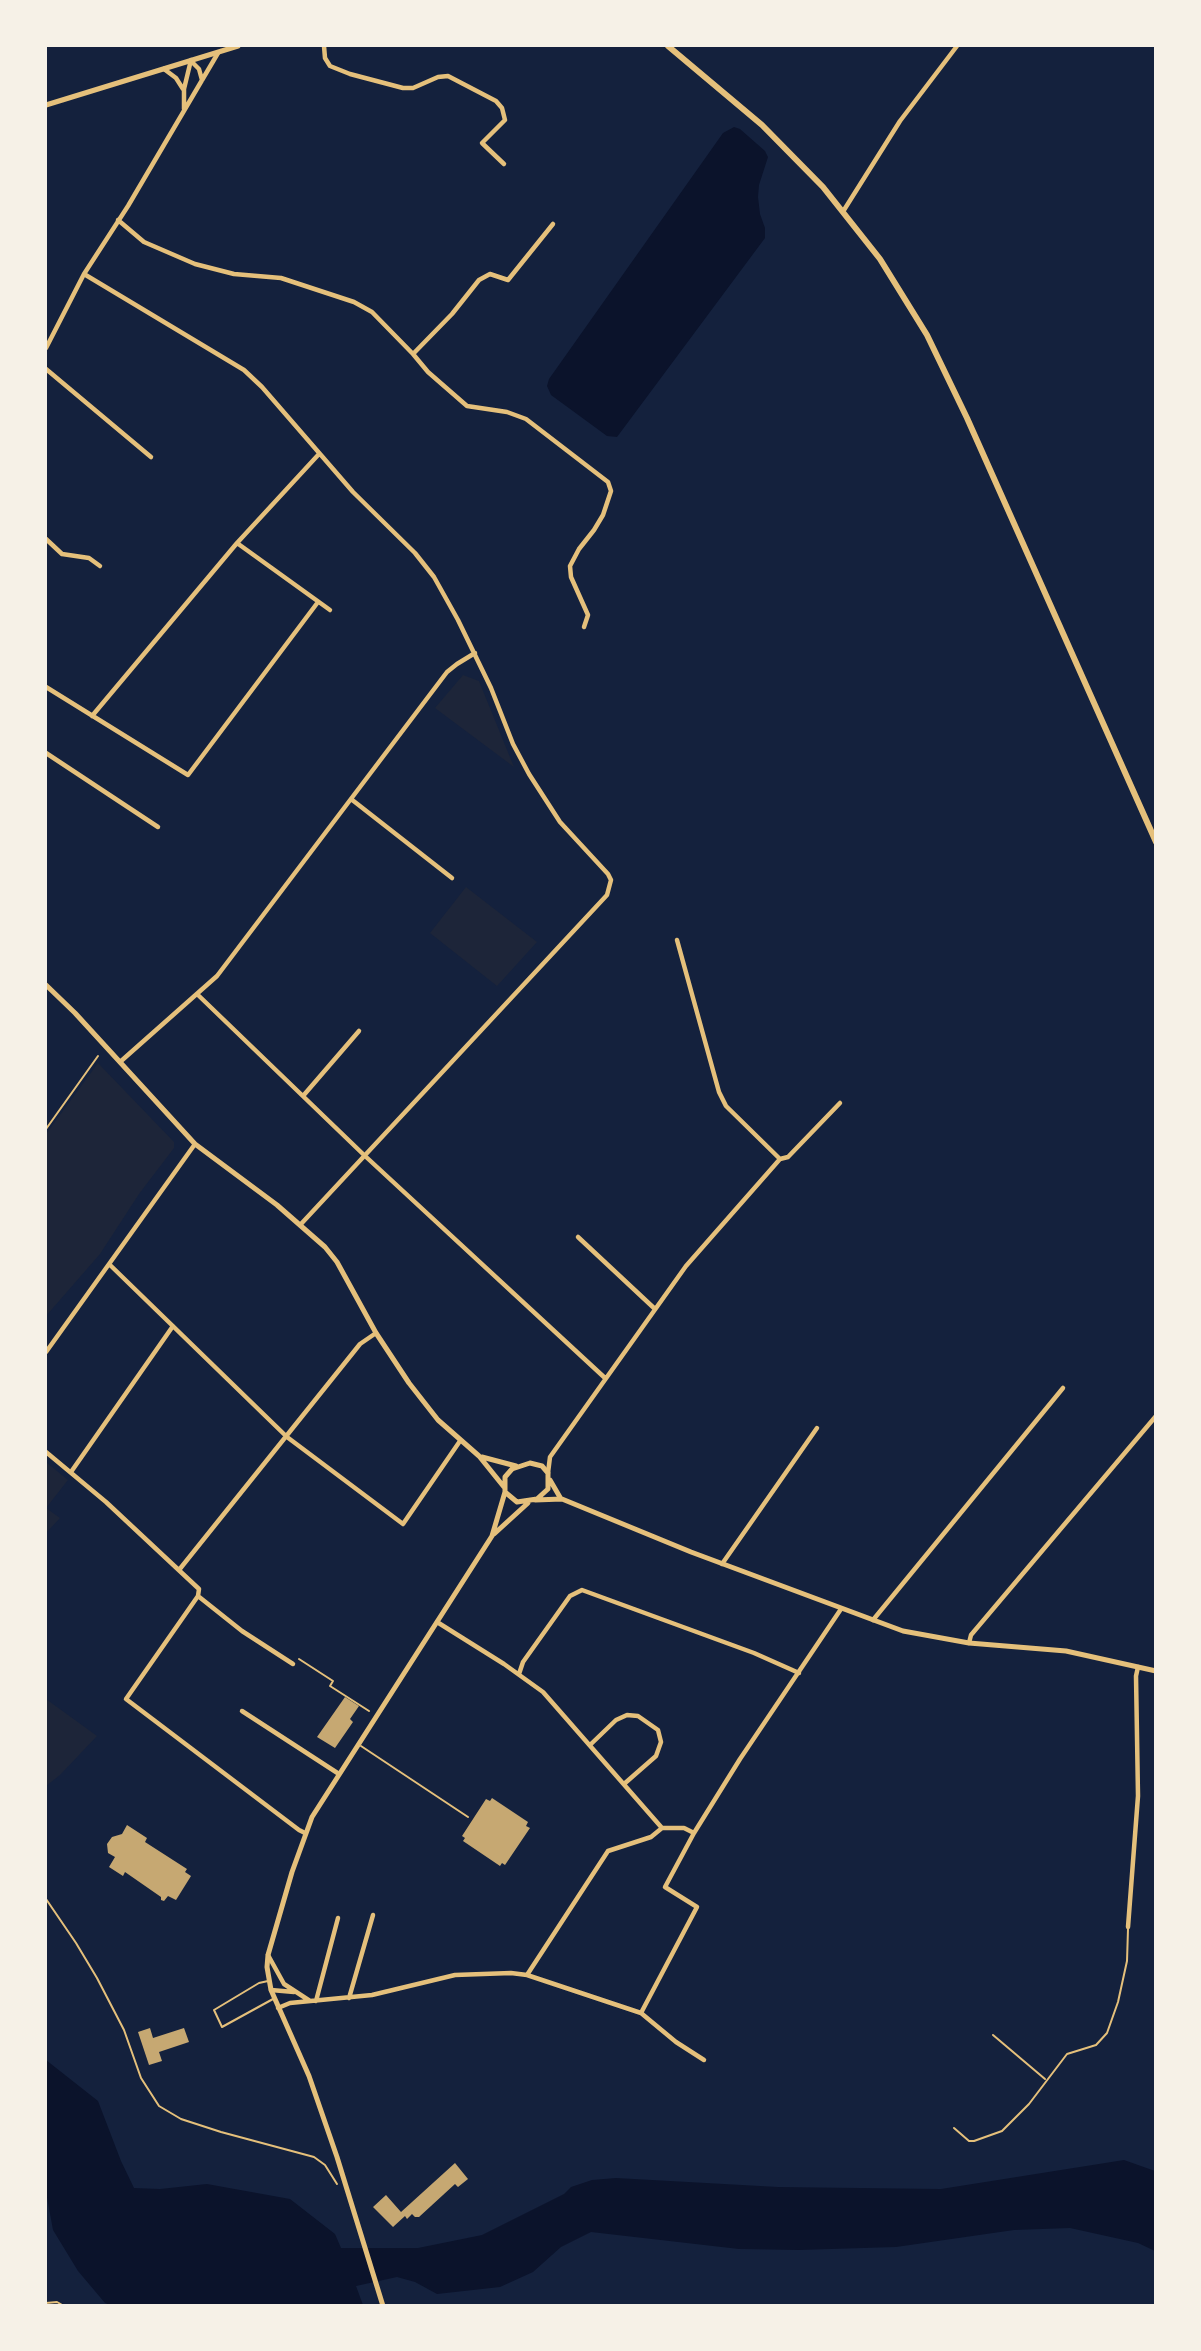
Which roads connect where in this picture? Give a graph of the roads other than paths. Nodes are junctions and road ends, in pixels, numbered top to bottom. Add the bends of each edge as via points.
1 (238, 46) edge
2 (324, 46) edge
3 (668, 46) edge
4 (957, 46) edge
5 (219, 51) junction
6 (191, 60) junction
7 (164, 69) junction
8 (203, 81) junction
9 (184, 89) junction
10 (46, 105) edge
11 (184, 110) junction
12 (503, 164) dead end
13 (844, 210) junction
14 (118, 220) junction
15 (553, 224) dead end
16 (84, 274) junction
17 (46, 348) edge
18 (413, 354) junction
19 (46, 369) edge
20 (319, 454) junction
21 (151, 457) dead end
22 (46, 539) edge
23 (237, 543) junction
24 (100, 566) dead end
25 (318, 602) junction
26 (330, 610) dead end
27 (584, 627) dead end
28 (475, 653) junction
29 (46, 687) edge
30 (92, 716) junction
31 (46, 753) edge
32 (351, 799) junction
33 (158, 827) dead end
34 (1156, 842) edge
35 (452, 878) dead end
36 (677, 940) dead end
37 (46, 985) edge
38 (197, 994) junction
39 (359, 1031) dead end
40 (120, 1062) junction
41 (303, 1096) junction
42 (841, 1103) dead end
43 (195, 1144) junction
44 (364, 1155) junction
45 (780, 1159) junction
46 (301, 1224) junction
47 (578, 1237) dead end
48 (109, 1264) junction
49 (655, 1309) junction
50 (173, 1325) junction
51 (376, 1333) junction
52 (46, 1352) edge
53 (605, 1378) junction
54 (1063, 1388) dead end
55 (1156, 1416) edge
56 (817, 1428) dead end
57 (287, 1437) junction
58 (460, 1441) junction
59 (46, 1452) edge
60 (480, 1456) junction
61 (550, 1457) junction
62 (536, 1463) junction
63 (516, 1466) junction
64 (71, 1472) junction
65 (549, 1476) junction
66 (505, 1490) junction
67 (561, 1499) junction
68 (533, 1500) junction
69 (492, 1536) junction
70 (722, 1563) junction
71 (179, 1570) junction
72 (198, 1596) junction
73 (841, 1609) junction
74 (873, 1621) junction
75 (438, 1622) junction
76 (969, 1643) junction
77 (293, 1664) dead end
78 (1138, 1667) junction
79 (1156, 1671) edge
80 (799, 1673) junction
81 (519, 1674) junction
82 (242, 1711) dead end
83 (358, 1744) junction
84 (590, 1745) junction
85 (340, 1774) junction
86 (624, 1784) junction
87 (468, 1817) dead end
88 (662, 1828) junction
89 (305, 1833) junction
90 (694, 1833) junction
91 (373, 1914) dead end
92 (338, 1918) dead end
93 (1128, 1927) joint
94 (268, 1955) junction
95 (527, 1975) junction
96 (269, 1981) junction
97 (271, 1990) junction
98 (295, 1993) junction
99 (349, 1998) junction
100 (274, 1999) junction
101 (313, 2001) junction
102 (278, 2008) junction
103 (641, 2013) junction
104 (993, 2035) dead end
105 (704, 2060) dead end
106 (1046, 2080) junction
107 (954, 2128) dead end
108 (383, 2305) edge

1 - 5 street
2 - 12 street via 330,66 350,74 403,88 448,76 496,101 505,120 482,143
3 - 13 main road via 762,125
4 - 13 street via 900,121
5 - 6 street
5 - 8 street
6 - 7 street
6 - 8 street
6 - 9 street
7 - 9 street
7 - 10 street
8 - 11 street
9 - 11 street
11 - 14 street
13 - 34 main road via 927,335
14 - 16 street
14 - 18 street via 144,242 195,264 234,274 281,278 354,302 372,312
15 - 18 street via 508,280 490,274 479,280
16 - 17 street
16 - 20 street via 244,370
18 - 27 street via 467,406 526,419 608,482 611,491 603,515 570,566 588,615
19 - 21 street
20 - 23 street
20 - 28 street via 434,577
22 - 24 street via 62,554 89,558
23 - 25 street
23 - 30 street
25 - 26 street
25 - 30 street via 188,775
28 - 32 street via 447,672
28 - 44 street via 529,774 560,822 608,874 611,884 607,895
29 - 30 street
31 - 33 street
32 - 35 street
32 - 38 street via 217,976
36 - 45 street via 719,1092 726,1106
37 - 40 street
38 - 40 street
38 - 41 street
39 - 41 street
40 - 43 street
41 - 44 street
42 - 45 street via 788,1157
43 - 46 street
43 - 48 street
44 - 46 street
44 - 53 street
45 - 49 street via 686,1266
46 - 51 street via 337,1262
47 - 49 street
48 - 50 street
48 - 52 street
49 - 53 street
50 - 57 street
50 - 64 street
51 - 57 street via 360,1344
51 - 58 street via 438,1420
53 - 61 street
54 - 74 street
55 - 76 street via 971,1635
56 - 70 street
57 - 58 street via 403,1524
57 - 71 street
58 - 60 street
59 - 64 street
60 - 63 street
60 - 66 street
61 - 62 street
61 - 65 street
62 - 63 street
62 - 65 street
63 - 66 street via 508,1472
64 - 71 street
65 - 67 street
65 - 68 street via 545,1493
66 - 68 street via 517,1502
66 - 69 street
67 - 68 street
67 - 70 street
68 - 69 street
69 - 75 street
70 - 73 street
71 - 72 street via 199,1589
72 - 77 street
72 - 89 street via 126,1699
73 - 74 street
73 - 80 street
74 - 76 street via 922,1636
75 - 81 street
75 - 83 street
76 - 78 street via 1066,1651
78 - 79 street
78 - 93 street via 1138,1796
80 - 81 street via 582,1590 570,1597
80 - 90 street
81 - 84 street via 542,1692
82 - 85 street
83 - 85 street
83 - 87 lane
84 - 86 street
84 - 86 street via 627,1715 638,1716 658,1730 661,1742 656,1756
85 - 89 street
86 - 88 street
88 - 90 street
88 - 95 street via 651,1837 608,1851
89 - 94 street
90 - 103 street via 665,1887 697,1907
91 - 99 street
92 - 101 street
93 - 106 lane via 1127,1961 1107,2033 1096,2045 1067,2054
94 - 96 street
94 - 98 street
95 - 99 street via 455,1975
95 - 103 street
96 - 97 street
96 - 100 lane via 214,2010 222,2027
97 - 98 street
97 - 100 street
98 - 101 street
99 - 101 street
100 - 102 street
101 - 102 street
102 - 108 street via 309,2076
103 - 105 street
104 - 106 lane
106 - 107 lane via 1002,2131 969,2141

